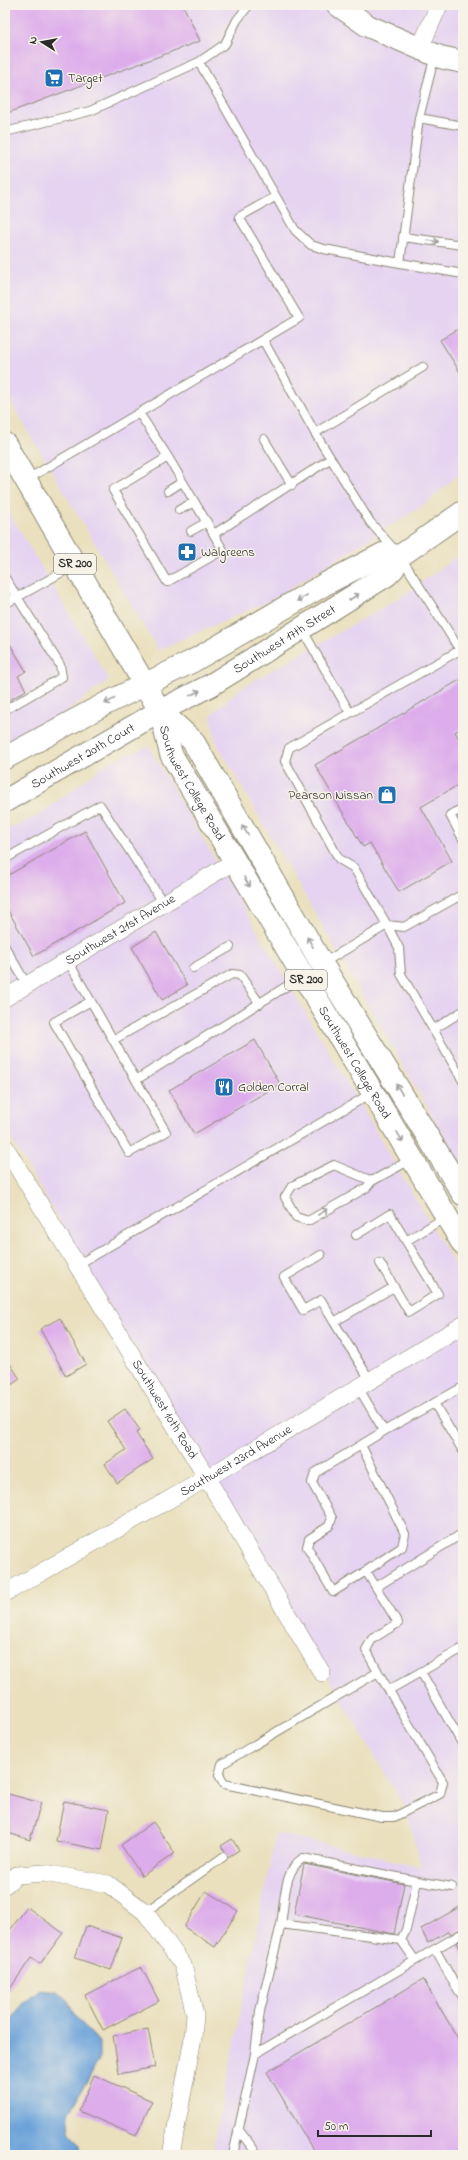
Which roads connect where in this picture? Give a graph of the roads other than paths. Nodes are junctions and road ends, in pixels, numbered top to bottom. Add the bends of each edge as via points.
1 (249, 5) edge
2 (338, 5) edge
3 (439, 5) edge
4 (427, 51) junction
5 (199, 62) junction
6 (463, 62) edge
7 (419, 118) junction
8 (463, 126) edge
9 (5, 132) edge
10 (275, 197) junction
11 (403, 237) junction
12 (463, 245) edge
13 (400, 263) junction
14 (463, 274) edge
15 (263, 340) junction
16 (423, 367) dead end
17 (139, 413) junction
18 (315, 433) junction
19 (264, 439) dead end
20 (5, 444) edge
21 (168, 457) junction
22 (330, 458) junction
23 (26, 480) junction
24 (182, 482) junction
25 (292, 485) junction
26 (168, 491) dead end
27 (194, 502) junction
28 (134, 509) dead end
29 (179, 510) dead end
30 (463, 512) edge
31 (127, 514) junction
32 (207, 522) junction
33 (191, 532) dead end
34 (214, 534) junction
35 (159, 551) dead end
36 (152, 555) junction
37 (400, 556) junction
38 (75, 564) junction
39 (5, 578) edge
40 (16, 597) junction
41 (5, 604) edge
42 (302, 629) junction
43 (462, 650) edge
44 (145, 684) junction
45 (5, 710) edge
46 (160, 711) junction
47 (350, 713) junction
48 (5, 758) edge
49 (5, 801) edge
50 (463, 808) edge
51 (463, 839) edge
52 (5, 860) edge
53 (235, 861) junction
54 (463, 894) edge
55 (164, 904) junction
56 (387, 925) junction
57 (5, 947) edge
58 (230, 947) dead end
59 (68, 961) junction
60 (322, 964) junction
61 (193, 968) dead end
62 (304, 976) junction
63 (27, 985) junction
64 (5, 998) edge
65 (91, 1001) junction
66 (260, 1004) junction
67 (463, 1011) edge
68 (434, 1029) junction
69 (113, 1040) junction
70 (136, 1080) junction
71 (463, 1081) edge
72 (373, 1093) junction
73 (5, 1147) edge
74 (413, 1159) junction
75 (457, 1169) edge
76 (372, 1181) junction
77 (463, 1194) edge
78 (447, 1216) junction
79 (356, 1235) dead end
80 (406, 1241) junction
81 (463, 1244) edge
82 (321, 1255) dead end
83 (380, 1263) dead end
84 (77, 1264) junction
85 (394, 1287) junction
86 (334, 1322) junction
87 (463, 1325) edge
88 (364, 1383) junction
89 (463, 1387) edge
90 (434, 1403) junction
91 (384, 1431) junction
92 (361, 1445) junction
93 (463, 1451) edge
94 (207, 1478) junction
95 (463, 1539) edge
96 (366, 1571) junction
97 (376, 1588) junction
98 (5, 1592) edge
99 (463, 1648) edge
100 (378, 1672) junction
101 (420, 1672) junction
102 (322, 1673) dead end
103 (389, 1690) junction
104 (463, 1745) edge
105 (223, 1857) dead end
106 (417, 1881) junction
107 (6, 1883) edge
108 (452, 1887) dead end
109 (145, 1912) junction
110 (281, 1924) junction
111 (463, 1933) edge
112 (401, 1940) junction
113 (435, 1949) junction
114 (415, 1960) junction
115 (463, 1981) edge
116 (455, 1986) junction
117 (463, 1997) edge
118 (254, 2054) junction
119 (238, 2130) junction
120 (171, 2155) edge
121 (233, 2155) edge
122 (258, 2155) edge

1 - 5 lane via 237,20 225,44
2 - 4 main road via 368,26
3 - 4 street
4 - 6 main road
4 - 7 lane
5 - 9 lane via 90,111
5 - 10 lane
7 - 8 lane
7 - 11 lane
10 - 13 lane via 295,230 311,245
10 - 15 lane via 239,217 299,318
11 -> 12 lane
11 - 13 lane
13 - 14 lane
15 - 17 lane
15 - 18 lane
16 - 18 lane
17 - 21 lane
17 - 23 lane
18 - 22 lane
19 - 25 lane
20 - 23 main road, Southwest College Road / SR 200
21 - 24 lane
21 - 31 lane via 112,490
22 - 25 lane
22 - 37 lane via 370,522
23 - 38 main road, Southwest College Road / SR 200
24 - 26 lane
24 - 27 lane
25 - 34 lane
27 - 29 lane
27 - 32 lane
28 - 31 lane
30 - 37 main road, Southwest 17th Street
31 - 36 lane via 141,531
32 - 33 lane
32 - 34 lane
34 - 36 lane via 223,550 167,582
35 - 36 lane
42 -> 37 main road, Southwest 17th Street via 387,575 393,570
37 - 43 lane
37 -> 44 main road, Southwest 17th Street via 383,554 327,583 193,661
38 - 40 lane
38 - 44 main road, Southwest College Road / SR 200
39 - 40 lane
40 - 41 lane
40 - 45 lane via 60,665 62,677
46 -> 42 main road, Southwest 17th Street via 211,685
42 - 47 lane
43 - 47 lane
44 - 46 main road, Southwest College Road / SR 200
44 -> 48 main road
46 - 49 main road, Southwest 20th Court
46 - 53 main road, Southwest College Road / SR 200 via 171,754
60 -> 46 main road, Southwest College Road / SR 200 via 193,741
47 - 56 lane via 289,748 285,760 339,859 354,868
50 - 51 lane via 450,815
52 - 55 lane via 100,805
53 - 55 street, Southwest 21st Avenue
53 -> 62 main road, Southwest College Road / SR 200
54 - 56 lane via 404,927
55 - 59 street, Southwest 21st Avenue
56 - 60 lane
56 - 68 lane via 399,948 401,974
57 - 63 lane
58 - 61 lane
59 - 63 street, Southwest 21st Avenue
59 - 65 lane
75 -> 60 main road, Southwest College Road / SR 200
62 - 66 lane
62 - 72 main road, Southwest College Road / SR 200
63 - 64 street, Southwest 21st Avenue
65 - 69 lane
65 - 70 lane via 54,1022 130,1153 166,1132
66 - 69 lane via 240,975 232,974
66 - 70 lane
67 - 68 lane
68 - 71 lane
69 - 70 lane
72 -> 74 main road, Southwest College Road / SR 200
72 - 84 lane
73 - 84 street, Southwest 10th Road
74 - 76 lane
74 - 78 main road, Southwest College Road / SR 200
75 - 77 main road, Southwest College Road / SR 200
76 -> 76 lane via 334,1165 292,1186 285,1197 296,1217 308,1221 366,1188
78 - 80 lane
78 - 81 main road, Southwest College Road / SR 200
79 - 80 lane via 390,1214
80 - 85 lane via 438,1294 409,1312
82 - 86 lane via 284,1277 303,1310 321,1300
83 - 85 lane
84 - 94 street, Southwest 10th Road
85 - 86 lane
86 - 88 lane
87 - 88 street, Southwest 23rd Avenue
88 - 91 lane
88 - 94 street, Southwest 23rd Avenue
89 - 90 lane
90 - 91 lane
90 - 93 lane
91 - 92 lane
92 - 96 lane via 405,1534 402,1547
92 - 96 lane via 315,1473 312,1483 332,1518 329,1526 309,1539 307,1547 333,1592
94 - 98 street, Southwest 23rd Avenue
94 - 102 street, Southwest 10th Road
95 - 97 lane via 460,1535
96 - 97 lane
97 - 100 lane via 398,1623 372,1639 366,1650
99 - 101 lane
100 - 103 lane
100 - 103 lane via 222,1764 219,1775 224,1784 382,1817 394,1817 440,1794 443,1782
101 - 103 lane
101 - 104 lane
105 - 109 lane
106 - 108 lane
106 - 110 lane via 303,1858 290,1870
106 - 112 lane via 406,1930
107 - 109 street via 17,1876 44,1874 108,1884
109 - 120 street via 183,1965 195,2015
110 - 112 lane
110 - 118 lane via 260,2011
111 - 113 lane
112 - 114 lane
113 - 114 lane
113 - 116 lane
114 - 118 lane
115 - 116 lane
116 - 117 lane
118 - 119 lane
119 - 121 lane
119 - 122 lane

